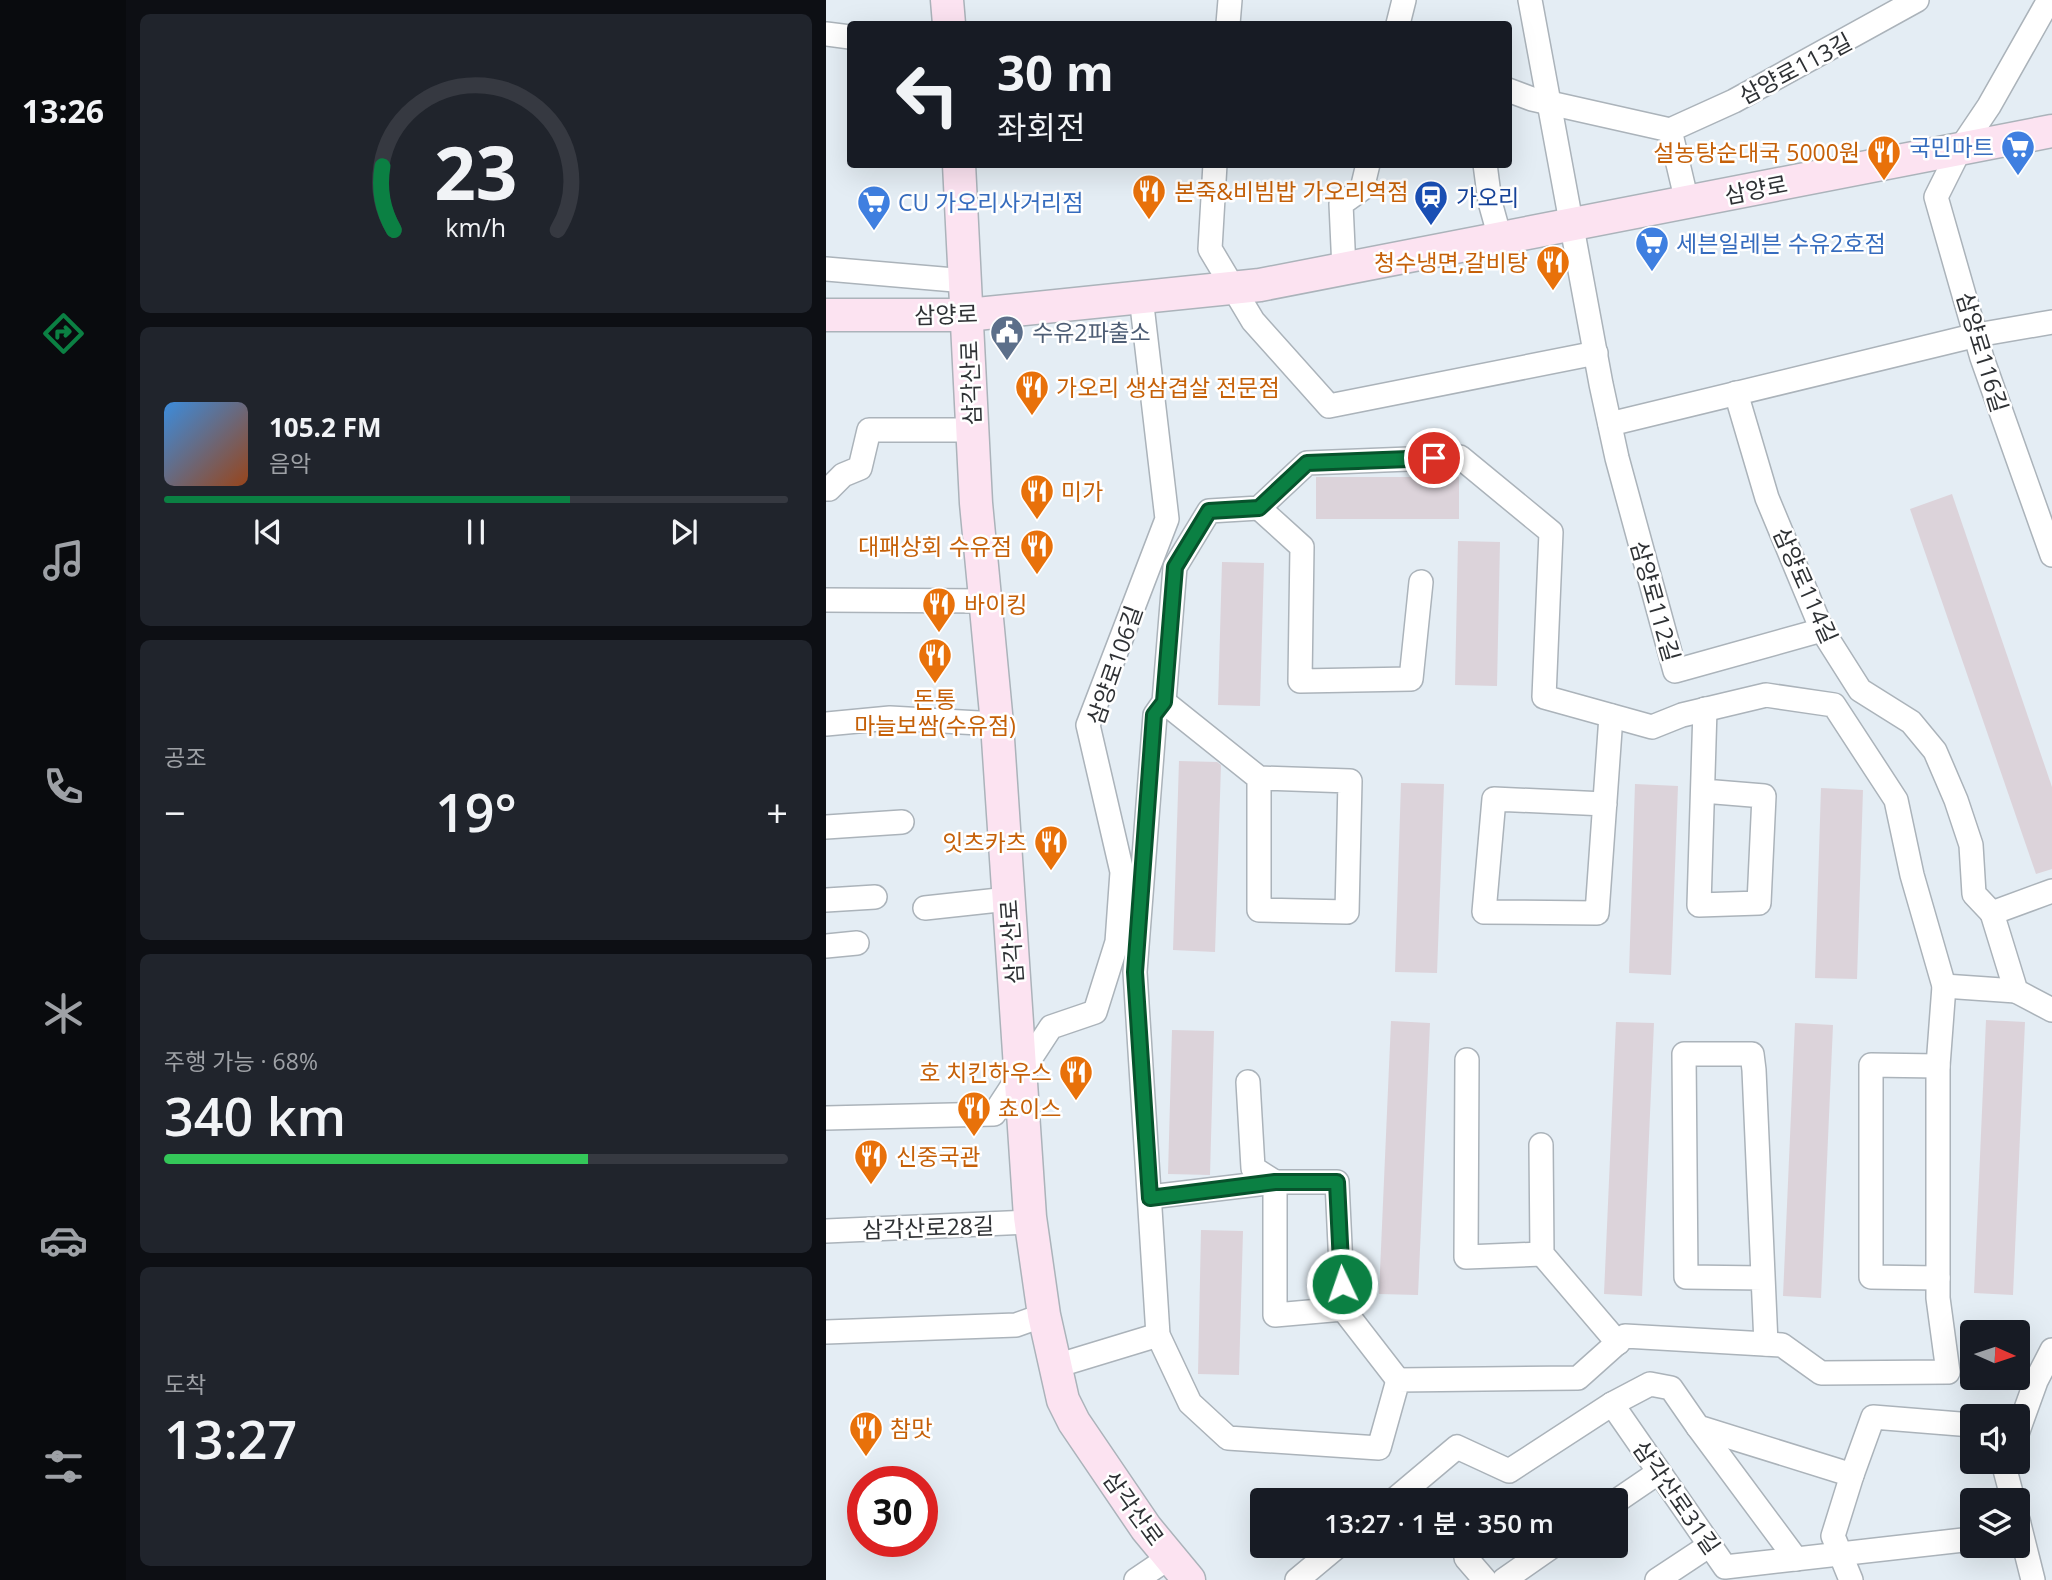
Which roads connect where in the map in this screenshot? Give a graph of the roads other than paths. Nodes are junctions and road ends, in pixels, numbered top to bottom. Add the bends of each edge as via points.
1 (947, 0) edge
2 (1230, 0) edge
3 (1404, 0) edge
4 (1530, 0) edge
5 (1917, 0) edge
6 (2049, 0) edge
7 (949, 21) edge
8 (1228, 21) edge
9 (1399, 21) edge
10 (826, 34) edge
11 (847, 37) edge
12 (1512, 92) edge
13 (1550, 101) junction
14 (1670, 130) junction
15 (2052, 131) edge
16 (1960, 149) junction
17 (959, 168) edge
18 (1216, 168) edge
19 (1367, 168) edge
20 (1486, 168) edge
21 (1687, 202) junction
22 (1572, 224) junction
23 (1500, 238) junction
24 (826, 269) edge
25 (1344, 269) junction
26 (966, 281) junction
27 (1233, 288) junction
28 (1141, 297) junction
29 (826, 315) edge
30 (967, 315) junction
31 (2052, 322) edge
32 (1977, 335) junction
33 (1596, 353) junction
34 (1737, 393) junction
35 (1610, 425) junction
36 (972, 430) junction
37 (826, 489) edge
38 (1259, 508) junction
39 (2052, 555) edge
40 (1420, 582) dead end
41 (826, 600) edge
42 (985, 600) junction
43 (1822, 630) junction
44 (1164, 702) junction
45 (1705, 709) junction
46 (1611, 716) junction
47 (826, 724) edge
48 (997, 724) junction
49 (1259, 778) junction
50 (1703, 791) junction
51 (1605, 804) junction
52 (902, 822) dead end
53 (826, 827) edge
54 (2052, 891) edge
55 (875, 897) dead end
56 (1008, 899) junction
57 (826, 900) edge
58 (925, 908) dead end
59 (1992, 913) junction
60 (857, 943) dead end
61 (826, 946) edge
62 (1944, 986) junction
63 (2016, 990) junction
64 (2052, 1010) edge
65 (1467, 1060) dead end
66 (1938, 1066) junction
67 (1020, 1077) junction
68 (1248, 1082) dead end
69 (826, 1118) edge
70 (1541, 1145) dead end
71 (1275, 1182) junction
72 (1150, 1198) junction
73 (1030, 1222) junction
74 (826, 1231) edge
75 (1542, 1254) junction
76 (1763, 1278) junction
77 (1938, 1278) junction
78 (1343, 1309) junction
79 (1044, 1315) junction
80 (826, 1332) edge
81 (1158, 1335) junction
82 (1618, 1343) junction
83 (1766, 1344) junction
84 (2052, 1350) edge
85 (1056, 1367) junction
86 (1398, 1380) junction
87 (1612, 1404) junction
88 (2027, 1404) edge
89 (1960, 1424) edge
90 (1698, 1427) junction
91 (1659, 1472) junction
92 (1852, 1475) junction
93 (1408, 1488) edge
94 (1628, 1493) edge
95 (1960, 1540) edge
96 (1710, 1545) junction
97 (1839, 1554) junction
98 (1323, 1558) edge
99 (1535, 1558) edge
100 (2027, 1558) edge
101 (1466, 1559) dead end
102 (1796, 1559) junction
103 (1180, 1569) edge
104 (1666, 1578) edge
105 (1136, 1580) edge
106 (1297, 1580) edge
107 (1485, 1580) edge
108 (1504, 1580) edge
109 (1851, 1580) edge
110 (2033, 1580) edge

1 - 7 street
2 - 8 street
3 - 9 street
4 - 13 street, 삼양로112길
5 - 14 street, 삼양로113길 via 1746,95
6 - 16 street, 삼양로116길
10 - 11 street
12 - 13 street
13 - 14 street
13 - 22 street, 삼양로112길
14 - 21 street
15 - 16 street, 삼양로
16 - 21 street, 삼양로
16 - 32 street, 삼양로116길 via 1937,197
17 - 26 street, 삼각산로
18 - 27 street via 1210,248
19 - 25 street via 1362,189 1341,204
20 - 23 street
21 - 22 street, 삼양로
22 - 23 street, 삼양로
22 - 33 street, 삼양로112길
23 - 25 street, 삼양로
24 - 26 street
25 - 27 street, 삼양로
26 - 30 street, 삼각산로
27 - 28 street, 삼양로
27 - 33 street via 1253,321 1329,406
28 - 30 street, 삼양로
28 - 67 street, 삼양로106길 via 1167,519 1088,725 1122,872 1117,942 1095,1012 1051,1027
29 - 30 street, 삼양로
30 - 36 street, 삼각산로
31 - 32 street
32 - 34 street
32 - 39 street, 삼양로116길
33 - 35 street, 삼양로112길
34 - 35 street
34 - 43 street, 삼양로114길 via 1767,498
35 - 43 street, 삼양로112길 via 1675,671
36 - 37 street via 869,430 860,468
36 - 42 street, 삼각산로
38 - 40 street via 1302,547 1300,681 1411,678
38 - 44 street via 1209,511 1175,567
38 - 46 street via 1307,463 1460,457 1551,531 1544,697
41 - 42 street
42 - 48 street, 삼각산로
43 - 59 street, 삼양로114길 via 1860,690 1911,722 1935,751 1971,845 1973,894
44 - 49 street
44 - 72 street via 1154,715 1135,972
45 - 46 street via 1652,727
45 - 50 street
45 - 62 street via 1766,695 1834,705 1896,800
46 - 51 street
47 - 48 street via 890,718
48 - 56 street, 삼각산로
49 - 49 street via 1350,781 1346,912 1259,910
50 - 50 street via 1699,905 1759,903 1764,796
51 - 51 street via 1597,913 1484,912 1494,799
52 - 53 street
54 - 59 street
55 - 57 street
56 - 58 street
56 - 67 street, 삼각산로
59 - 63 street, 삼양로114길
60 - 61 street
62 - 63 street
62 - 66 street
63 - 64 street
65 - 75 street via 1466,1257
66 - 77 street
66 - 77 street via 1871,1065 1871,1277
67 - 69 street via 994,1114
67 - 73 street, 삼각산로
68 - 71 street via 1253,1168
70 - 75 street
71 - 72 street
71 - 78 street via 1337,1182
71 - 78 street via 1275,1315
72 - 81 street
73 - 74 street, 삼각산로28길
73 - 79 street, 삼각산로
75 - 82 street
76 - 76 street via 1752,1054 1684,1054 1686,1277
76 - 83 street
77 - 83 street via 1948,1373 1821,1373 1782,1345
78 - 86 street
79 - 80 street via 1016,1325
79 - 85 street, 삼각산로
81 - 85 street
81 - 86 street via 1190,1403 1228,1438 1380,1448
82 - 83 street via 1625,1336
82 - 86 street via 1578,1378
84 - 88 street
85 - 103 street, 삼각산로 via 1074,1422 1146,1528
87 - 90 street via 1650,1384 1671,1388
87 - 91 street, 삼각산로31길
87 - 93 street via 1509,1471 1457,1447
89 - 92 street via 1873,1418
90 - 92 street
90 - 102 street
91 - 94 street
91 - 96 street, 삼각산로31길
92 - 97 street via 1833,1536
95 - 97 street, 삼각산로31길
96 - 102 street, 삼각산로31길 via 1725,1567
96 - 104 street
97 - 102 street, 삼각산로31길
97 - 109 street
98 - 106 street
99 - 108 street
100 - 110 street
101 - 107 street
103 - 105 street

